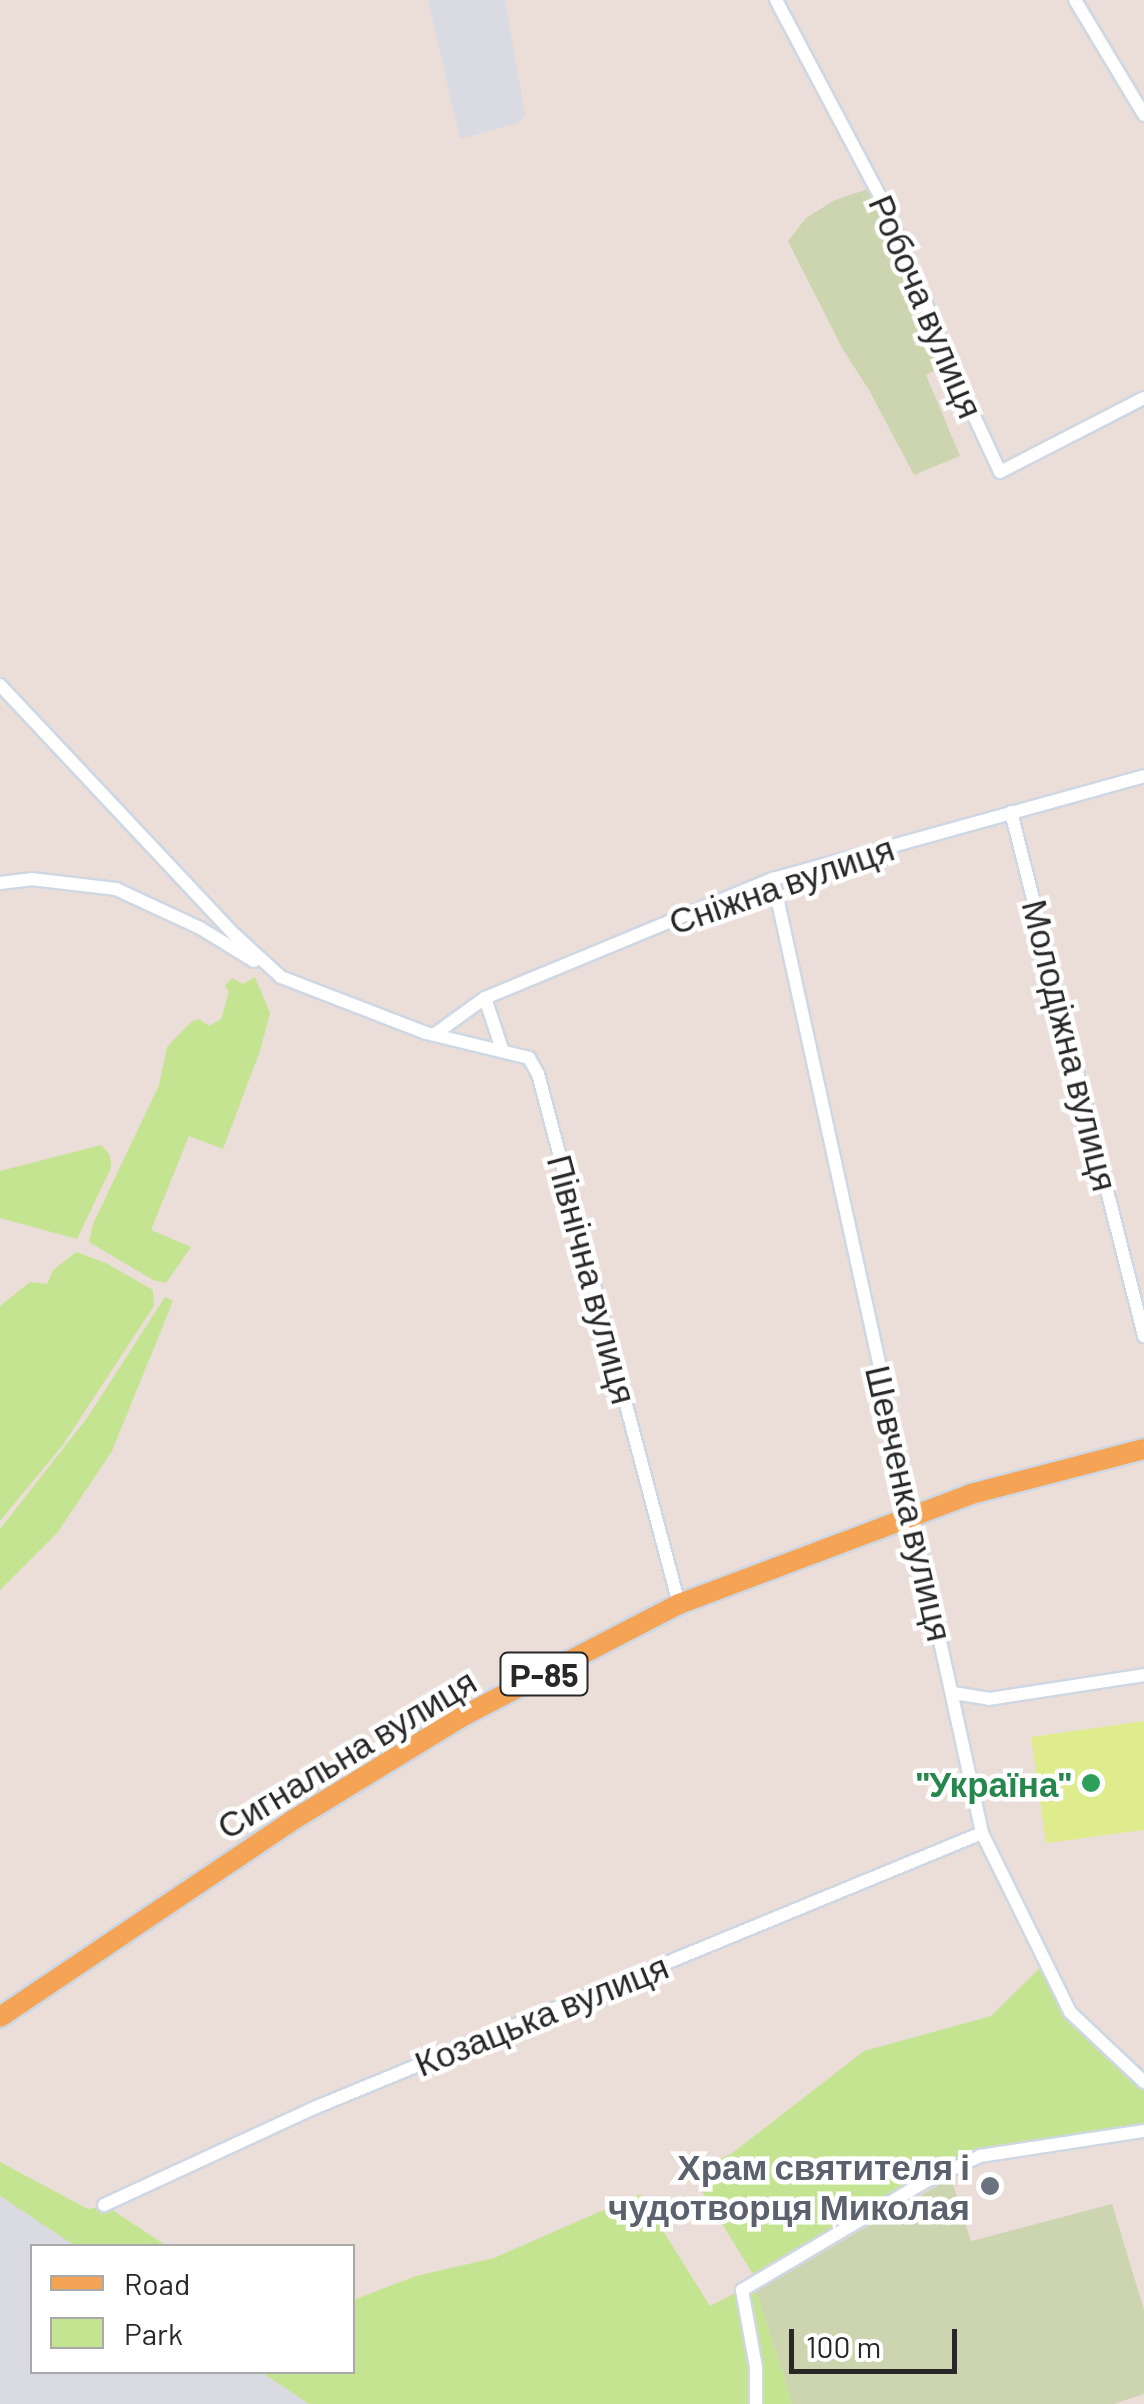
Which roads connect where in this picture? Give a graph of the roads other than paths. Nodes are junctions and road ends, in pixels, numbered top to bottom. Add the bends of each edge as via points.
1 (776, 0) edge
2 (1075, 0) edge
3 (1144, 115) edge
4 (1144, 398) edge
5 (0, 685) edge
6 (1144, 776) edge
7 (1011, 812) junction
8 (773, 879) junction
9 (0, 883) edge
10 (281, 977) junction
11 (485, 998) junction
12 (431, 1034) junction
13 (502, 1049) junction
14 (1144, 1336) edge
15 (1144, 1450) edge
16 (912, 1514) junction
17 (680, 1604) junction
18 (1144, 1675) edge
19 (953, 1693) junction
20 (982, 1833) junction
21 (0, 2017) edge
22 (1144, 2082) edge
23 (1144, 2130) edge
24 (104, 2205) dead end
25 (756, 2404) edge

1 - 4 street, Робоча вулиця via 889,213 1000,472
2 - 3 street
5 - 10 street
6 - 7 street, Сніжна вулиця
7 - 8 street, Сніжна вулиця
7 - 14 street, Молодіжна вулиця
8 - 11 street, Сніжна вулиця
8 - 16 street, Шевченка вулиця
9 - 10 street via 31,878 116,889 200,928
10 - 12 street, Північна вулиця
11 - 12 street, Сніжна вулиця
11 - 13 street
12 - 13 street, Північна вулиця
13 - 17 street, Північна вулиця via 528,1058 538,1074
15 - 16 main road, Сигнальна вулиця / Р-85
16 - 17 main road, Сигнальна вулиця / Р-85
16 - 19 street, Шевченка вулиця
17 - 21 main road, Сигнальна вулиця / Р-85 via 465,1715 293,1820
18 - 19 street via 990,1699
19 - 20 street, Шевченка вулиця
20 - 22 street, Шевченка вулиця via 1070,2012
20 - 24 street, Козацька вулиця via 314,2108
23 - 25 street via 980,2156 742,2290

